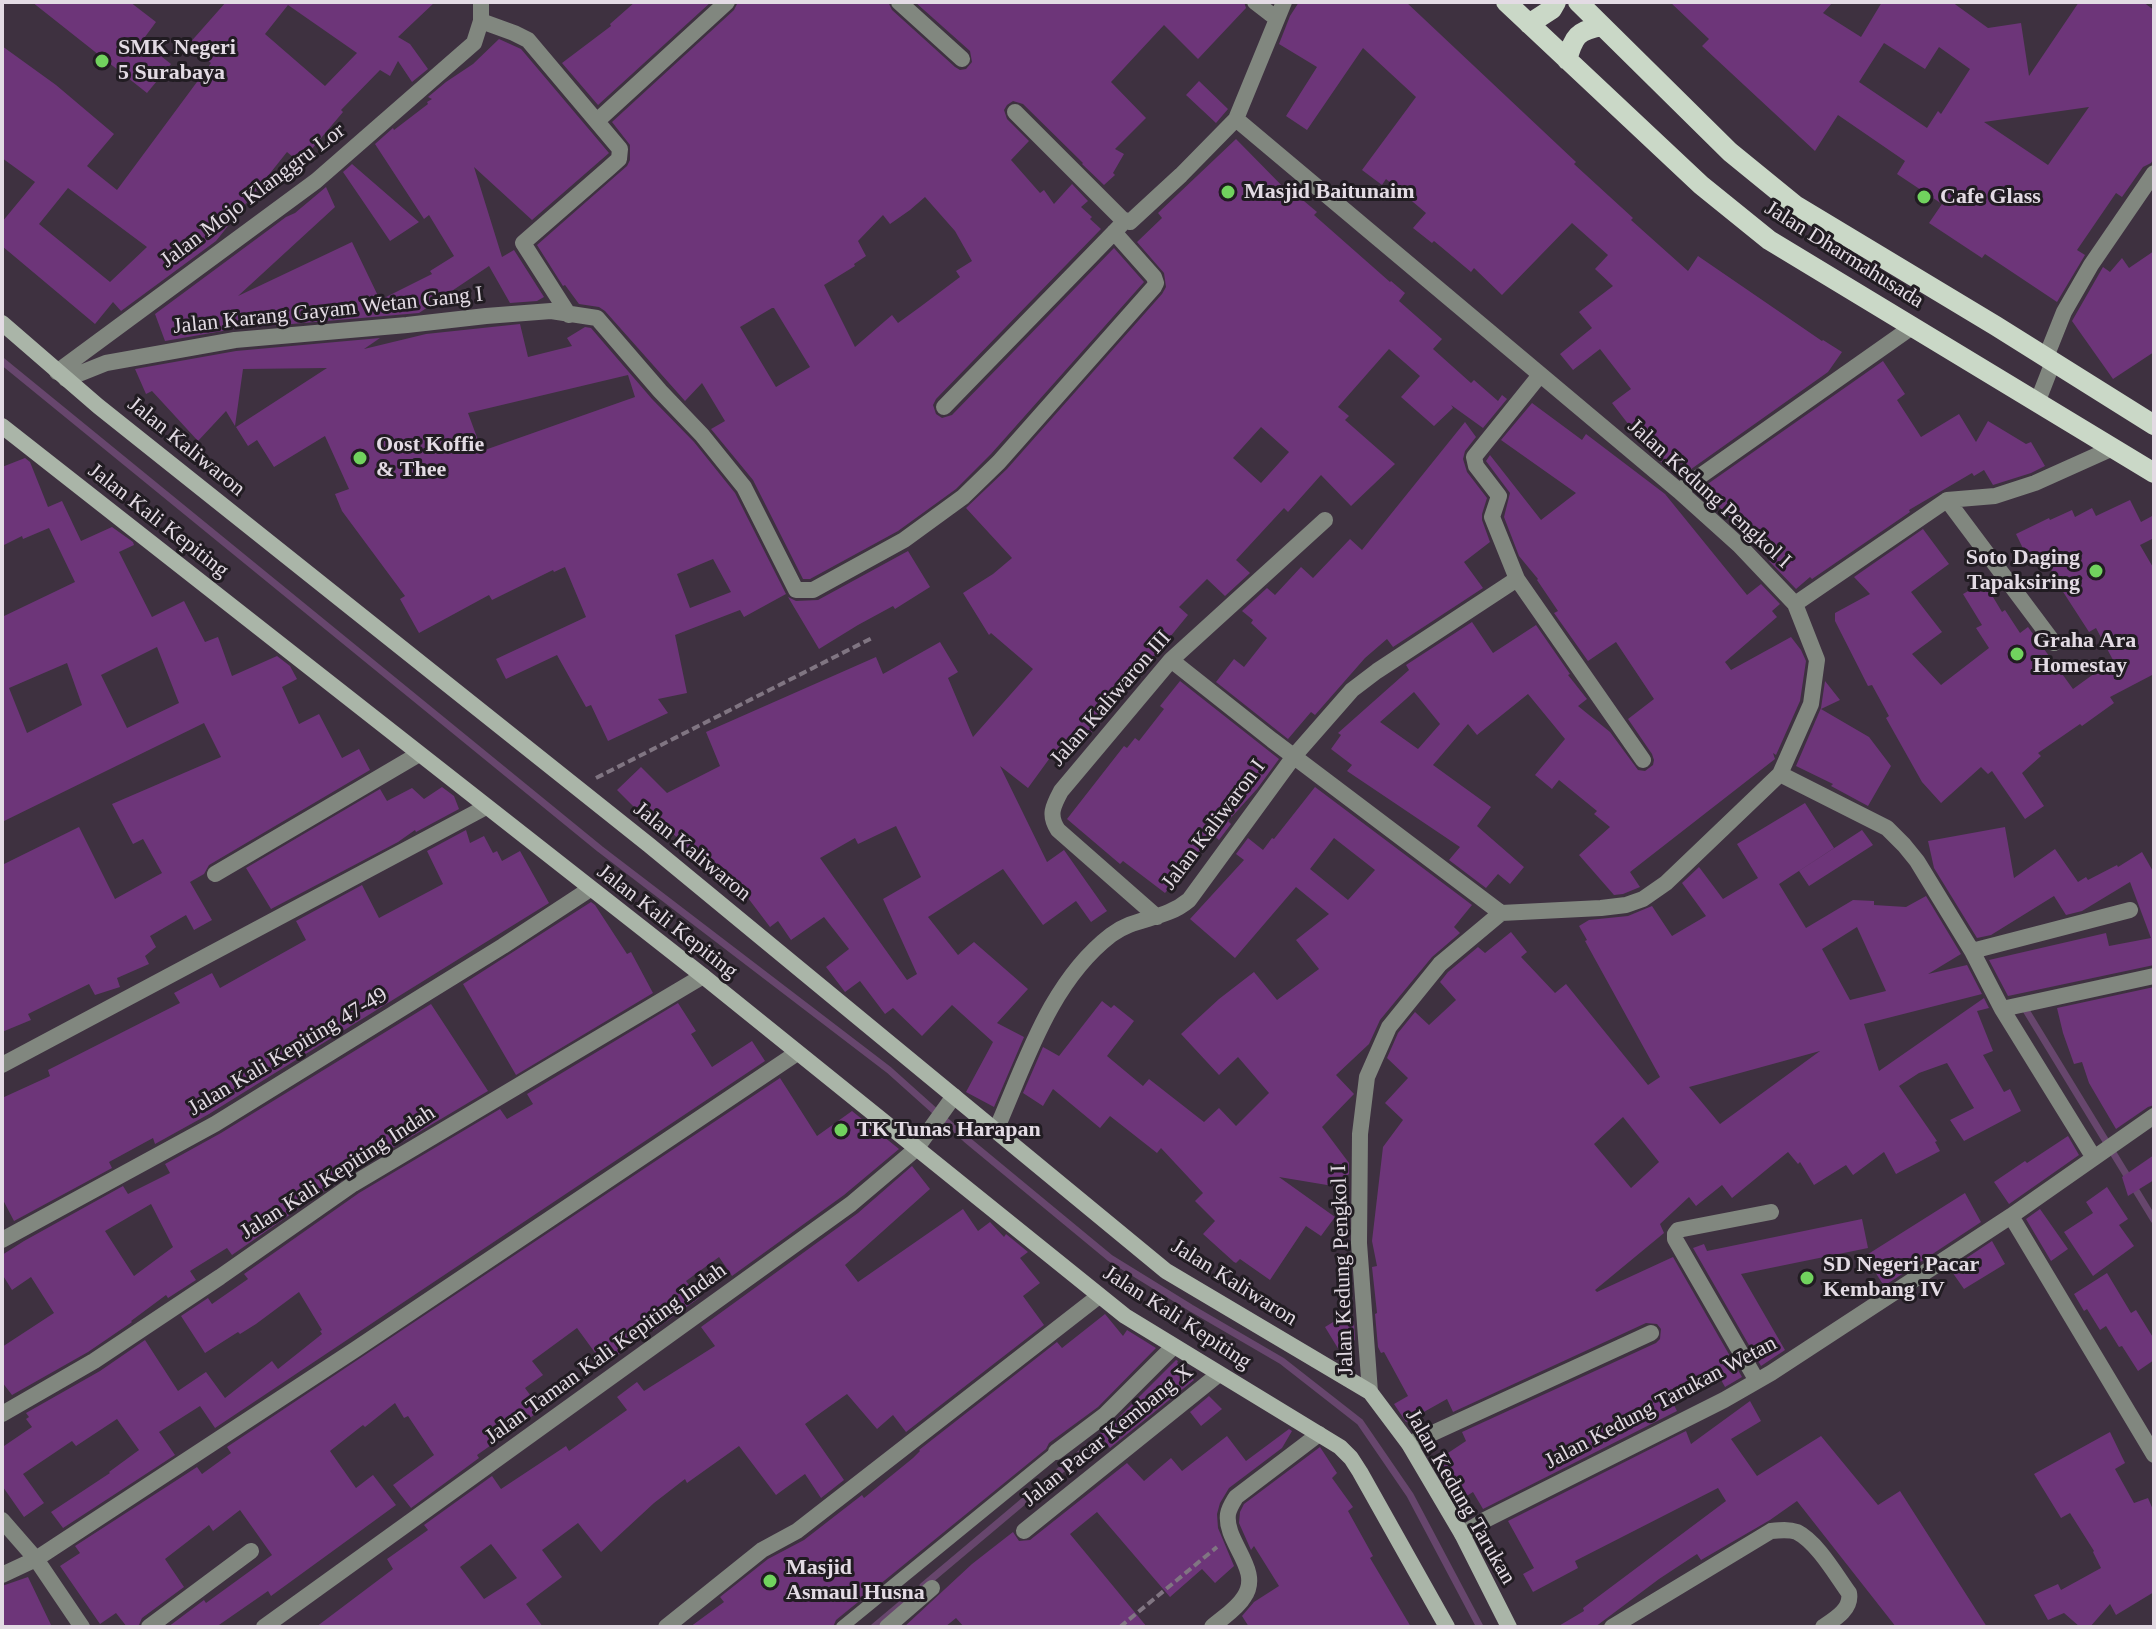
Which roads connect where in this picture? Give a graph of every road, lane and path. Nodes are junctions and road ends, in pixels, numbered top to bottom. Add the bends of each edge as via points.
1 (481, 2) edge
2 (727, 2) edge
3 (899, 2) edge
4 (1255, 2) edge
5 (1284, 2) edge
6 (1506, 2) edge
7 (1556, 2) edge
8 (1578, 2) edge
9 (1277, 19) junction
10 (481, 21) junction
11 (1529, 24) junction
12 (1602, 26) junction
13 (962, 59) dead end
14 (1567, 60) junction
15 (1015, 112) dead end
16 (1236, 119) junction
17 (597, 121) junction
18 (2154, 173) edge
19 (1120, 226) junction
20 (569, 315) junction
21 (2, 323) edge
22 (1912, 327) junction
23 (2049, 360) junction
24 (61, 375) junction
25 (1540, 375) junction
26 (2037, 403) junction
27 (944, 407) dead end
28 (2154, 425) edge
29 (2, 426) edge
30 (9, 440) edge
31 (2113, 448) junction
32 (2154, 473) edge
33 (1679, 491) junction
34 (1947, 500) junction
35 (1325, 520) dead end
36 (1517, 579) junction
37 (1795, 604) junction
38 (874, 637) dead end
39 (2054, 643) dead end
40 (1171, 660) junction
41 (419, 754) junction
42 (1295, 755) junction
43 (1643, 760) dead end
44 (1780, 774) junction
45 (603, 775) dead end
46 (486, 807) junction
47 (215, 874) dead end
48 (590, 889) junction
49 (2130, 910) dead end
50 (1501, 913) junction
51 (1157, 917) junction
52 (1972, 951) junction
53 (703, 976) junction
54 (2154, 976) edge
55 (2002, 1009) junction
56 (797, 1053) junction
57 (2, 1065) edge
58 (950, 1101) junction
59 (2154, 1116) edge
60 (996, 1130) junction
61 (918, 1147) junction
62 (2097, 1156) junction
63 (1771, 1212) dead end
64 (2011, 1216) junction
65 (2, 1240) edge
66 (1099, 1296) junction
67 (1651, 1333) dead end
68 (1173, 1347) junction
69 (1219, 1374) junction
70 (1757, 1381) junction
71 (1370, 1392) junction
72 (2, 1414) edge
73 (1319, 1434) junction
74 (1409, 1444) junction
75 (1056, 1452) joint
76 (2154, 1455) edge
77 (2, 1520) edge
78 (1024, 1531) dead end
79 (1462, 1534) junction
80 (1232, 1535) junction
81 (251, 1551) dead end
82 (36, 1559) junction
83 (2, 1575) edge
84 (932, 1588) dead end
85 (82, 1627) edge
86 (149, 1627) edge
87 (264, 1627) edge
88 (666, 1627) edge
89 (842, 1627) edge
90 (887, 1627) edge
91 (1120, 1627) edge
92 (1212, 1627) edge
93 (1447, 1627) edge
94 (1509, 1627) edge
95 (1612, 1627) edge
96 (1823, 1627) edge

1 - 10 street
2 - 17 street
3 - 13 street
4 - 9 street
5 - 9 street
6 - 11 main road, Jalan Dharmahusada
7 - 11 main road
8 - 12 main road, Jalan Dharmahusada
9 - 16 street
10 - 17 street via 528,40
10 - 24 street, Jalan Mojo Klanggru Lor via 474,43 316,181
11 - 14 main road, Jalan Dharmahusada
12 - 14 main road via 1578,34
12 - 23 main road, Jalan Dharmahusada via 1730,152 1795,205
14 - 22 main road, Jalan Dharmahusada via 1701,185 1769,240
15 - 19 street
16 - 19 street via 1133,220
16 - 25 street, Jalan Kedung Pengkol I
17 - 20 street via 620,149 619,159 523,243
18 - 23 street via 2064,312
19 - 20 street, Jalan Karang Gayam Wetan Gang I via 1154,277 1154,287 963,497 904,540 813,590 796,590 744,487 702,435 597,318
19 - 27 street
20 - 24 street, Jalan Karang Gayam Wetan Gang I via 551,311 235,340
21 - 24 main road, Jalan Kaliwaron
22 - 26 main road, Jalan Dharmahusada
22 - 33 street
23 - 26 street
23 - 28 main road, Jalan Dharmahusada
24 - 58 main road, Jalan Kaliwaron via 649,845
25 - 33 street, Jalan Kedung Pengkol I
25 - 36 street via 1474,457 1499,496 1491,514
26 - 31 main road, Jalan Dharmahusada
29 - 30 main road, Jalan Kali Kepiting
30 - 41 main road, Jalan Kali Kepiting
31 - 32 main road, Jalan Dharmahusada
31 - 34 street via 2022,488
33 - 37 street, Jalan Kedung Pengkol I
34 - 37 street
34 - 39 street
35 - 40 street, Jalan Kaliwaron III
36 - 42 street, Jalan Kaliwaron I via 1352,690
36 - 43 street
37 - 44 street, Jalan Kedung Pengkol I via 1817,660 1811,704
38 - 45 path
40 - 42 street
40 - 51 street, Jalan Kaliwaron III via 1061,791 1052,813 1058,830
41 - 46 main road, Jalan Kali Kepiting
41 - 47 street
42 - 50 street
42 - 51 street, Jalan Kaliwaron I via 1189,900
44 - 50 street, Jalan Kedung Pengkol I via 1643,899 1601,908
44 - 52 street via 1893,832
46 - 48 main road, Jalan Kali Kepiting
46 - 57 street
48 - 53 main road, Jalan Kali Kepiting
48 - 65 street, Jalan Kali Kepiting 47-49 via 215,1124
49 - 52 street
50 - 71 street, Jalan Kedung Pengkol I via 1440,964 1389,1027 1367,1077 1360,1134 1359,1243
51 - 60 street, Jalan Kaliwaron I via 1131,923 1110,936 1074,973 1049,1010
52 - 55 street
53 - 56 main road, Jalan Kali Kepiting
53 - 72 street, Jalan Kali Kepiting Indah via 353,1184 94,1361
54 - 55 street
55 - 62 street
56 - 61 main road, Jalan Kali Kepiting
56 - 82 street
58 - 60 main road, Jalan Kaliwaron
58 - 61 street, Jalan Taman Kali Kepiting Indah
59 - 62 street, Jalan Kedung Tarukan Wetan
60 - 71 main road, Jalan Kaliwaron via 1166,1271
61 - 66 main road, Jalan Kali Kepiting
61 - 87 street, Jalan Taman Kali Kepiting Indah via 851,1204
62 - 64 street, Jalan Kedung Tarukan Wetan
63 - 70 street via 1675,1234
64 - 70 street, Jalan Kedung Tarukan Wetan
64 - 76 street
66 - 68 main road, Jalan Kali Kepiting
66 - 88 street
67 - 74 street
68 - 69 main road, Jalan Kali Kepiting
68 - 75 street via 1105,1415
69 - 73 main road, Jalan Kali Kepiting
69 - 78 street, Jalan Pacar Kembang X
70 - 79 street, Jalan Kedung Tarukan Wetan
71 - 74 main road, Jalan Kedung Tarukan
73 - 80 street via 1236,1497 1228,1515
73 - 93 main road, Jalan Kali Kepiting via 1351,1458
74 - 79 main road, Jalan Kedung Tarukan
75 - 89 lane
77 - 82 street
79 - 94 main road, Jalan Kedung Tarukan
80 - 91 path
80 - 92 street via 1249,1587 1239,1604
81 - 86 street
82 - 83 street
82 - 85 street
84 - 90 street
95 - 96 street via 1771,1531 1785,1530 1809,1540 1849,1593 1847,1608

